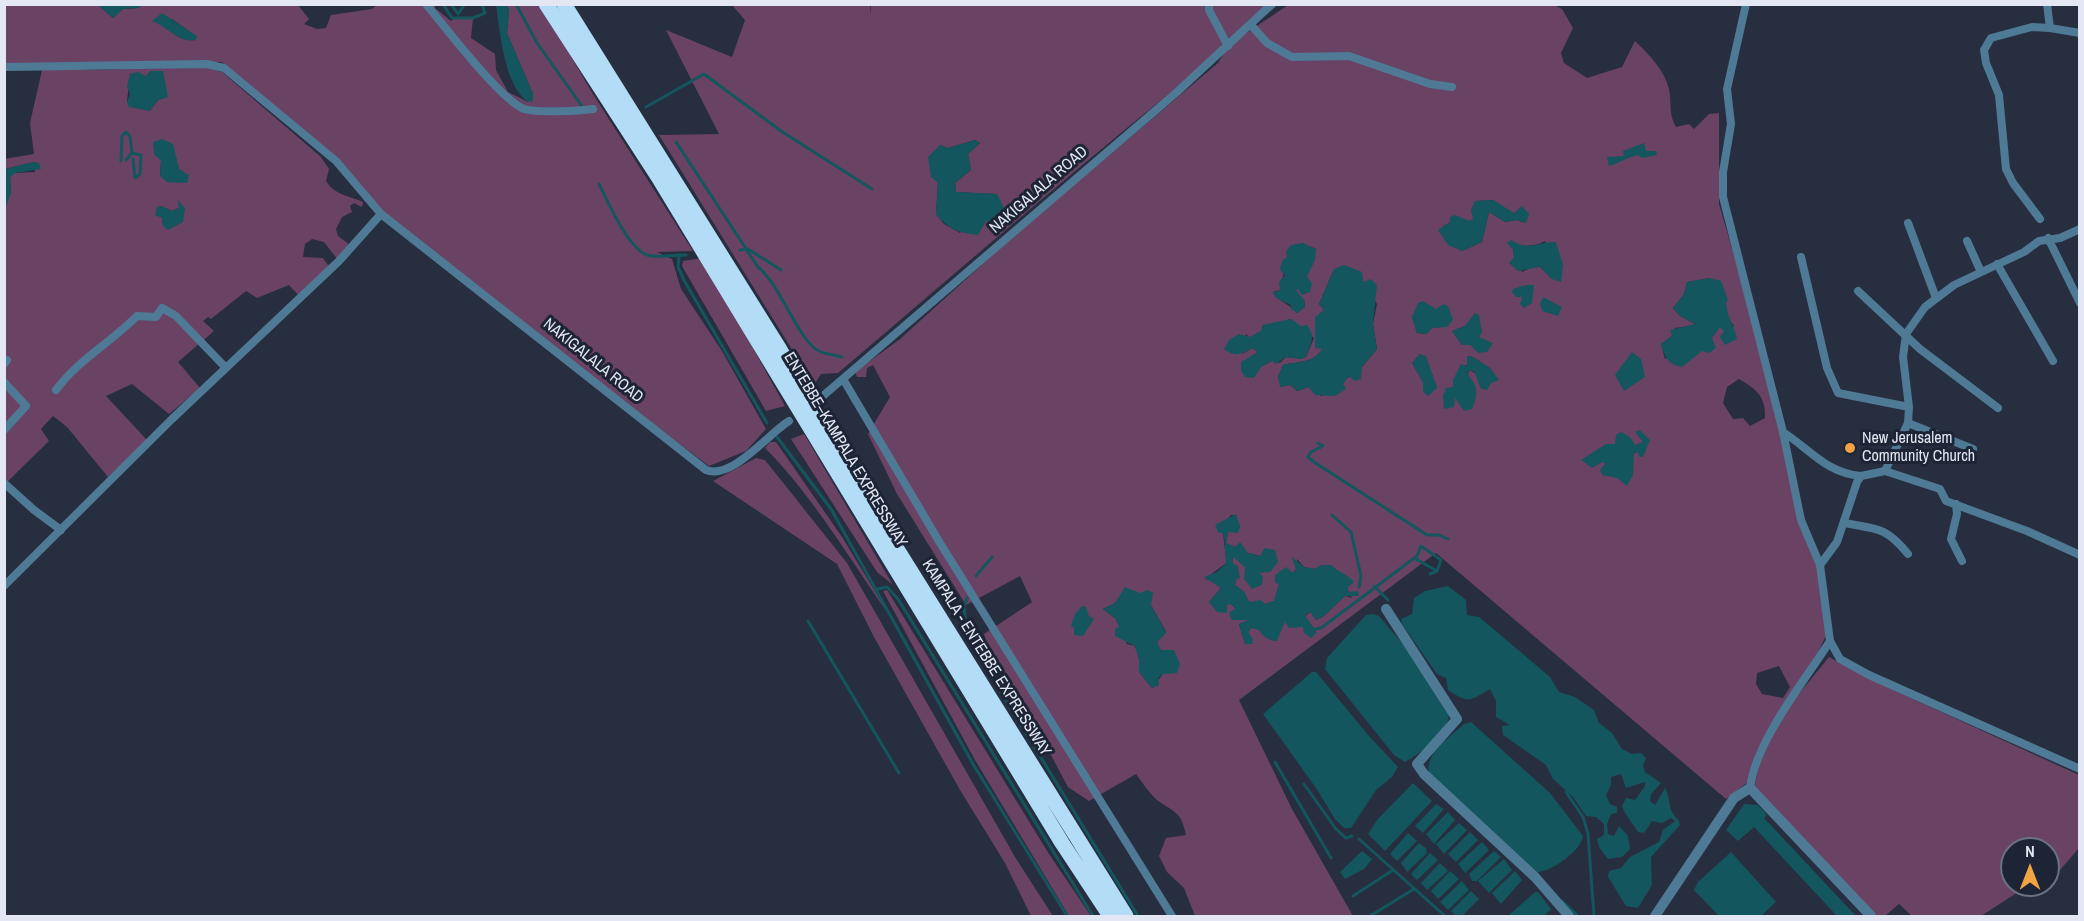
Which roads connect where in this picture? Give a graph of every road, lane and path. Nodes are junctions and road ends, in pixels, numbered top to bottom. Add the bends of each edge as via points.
1 (426, 4) edge
2 (546, 4) edge
3 (564, 4) edge
4 (1209, 4) edge
5 (1272, 4) edge
6 (1746, 4) edge
7 (2047, 4) edge
8 (1251, 25) junction
9 (2050, 28) junction
10 (2079, 33) edge
11 (1228, 46) junction
12 (4, 67) edge
13 (1452, 87) dead end
14 (593, 109) dead end
15 (381, 214) junction
16 (2040, 219) dead end
17 (1908, 223) dead end
18 (2079, 230) edge
19 (2048, 238) junction
20 (1967, 241) dead end
21 (1801, 257) dead end
22 (1997, 264) junction
23 (1980, 272) junction
24 (1858, 291) dead end
25 (1936, 298) junction
26 (2079, 303) edge
27 (1906, 334) junction
28 (2052, 361) dead end
29 (226, 368) junction
30 (843, 379) junction
31 (4, 382) edge
32 (56, 390) dead end
33 (824, 395) dead end
34 (799, 396) junction
35 (1909, 407) junction
36 (1998, 408) dead end
37 (813, 419) junction
38 (789, 421) dead end
39 (1908, 423) junction
40 (4, 430) edge
41 (1783, 432) junction
42 (1973, 449) dead end
43 (1885, 471) junction
44 (1861, 476) junction
45 (4, 483) edge
46 (1956, 504) junction
47 (1844, 523) junction
48 (61, 530) junction
49 (1908, 554) dead end
50 (2079, 555) edge
51 (1962, 561) dead end
52 (1820, 564) junction
53 (4, 586) edge
54 (1386, 609) dead end
55 (1830, 640) junction
56 (2079, 769) edge
57 (1750, 788) junction
58 (1110, 916) edge
59 (1126, 916) edge
60 (1172, 916) edge
61 (1569, 916) edge
62 (1654, 916) edge
63 (1871, 916) edge

1 - 14 street via 477,66 525,109
2 - 34 highway, ENTEBBE–KAMPALA EXPRESSWAY
3 - 34 highway, ENTEBBE–KAMPALA EXPRESSWAY
4 - 11 street
5 - 8 street, NAKIGALALA ROAD
6 - 41 street via 1727,88 1731,124 1723,197
7 - 9 street
8 - 11 street, NAKIGALALA ROAD
8 - 13 street via 1267,43 1292,57 1349,56 1430,84
9 - 10 street
9 - 16 street via 2032,27 1990,39 1984,50 1999,95 2006,169
11 - 30 street, NAKIGALALA ROAD
12 - 15 street, NAKIGALALA ROAD via 206,64 224,68 336,161
15 - 29 street via 339,261
15 - 38 street, NAKIGALALA ROAD via 706,470 720,471 749,455
17 - 25 street
18 - 19 street
19 - 22 street
19 - 26 street
20 - 23 street
21 - 35 street via 1827,368 1838,393
22 - 23 street
22 - 28 street
23 - 25 street
24 - 27 street
25 - 27 street
27 - 35 street via 1903,357
27 - 36 street
29 - 32 street via 176,316 162,308 156,317 136,316 75,366
29 - 48 street
30 - 33 street, NAKIGALALA ROAD
30 - 60 street via 945,552
31 - 40 street via 26,406
34 - 37 highway, ENTEBBE–KAMPALA EXPRESSWAY
35 - 39 street
37 - 58 highway, ENTEBBE–KAMPALA EXPRESSWAY via 1062,843
37 - 59 highway, KAMPALA - ENTEBBE EXPRESSWAY
39 - 42 street
39 - 43 street
41 - 44 street via 1827,467
41 - 52 street via 1801,520
43 - 44 street
43 - 46 street via 1940,489 1946,501
44 - 47 street via 1853,488
45 - 48 street
46 - 50 street
46 - 51 street via 1958,514 1951,539
47 - 49 street via 1892,535
47 - 52 street
48 - 53 street
52 - 55 street
54 - 61 street via 1457,718 1417,764 1535,877
55 - 56 street via 1840,659 1869,675
55 - 57 street via 1765,740
57 - 62 street via 1734,798
57 - 63 street

